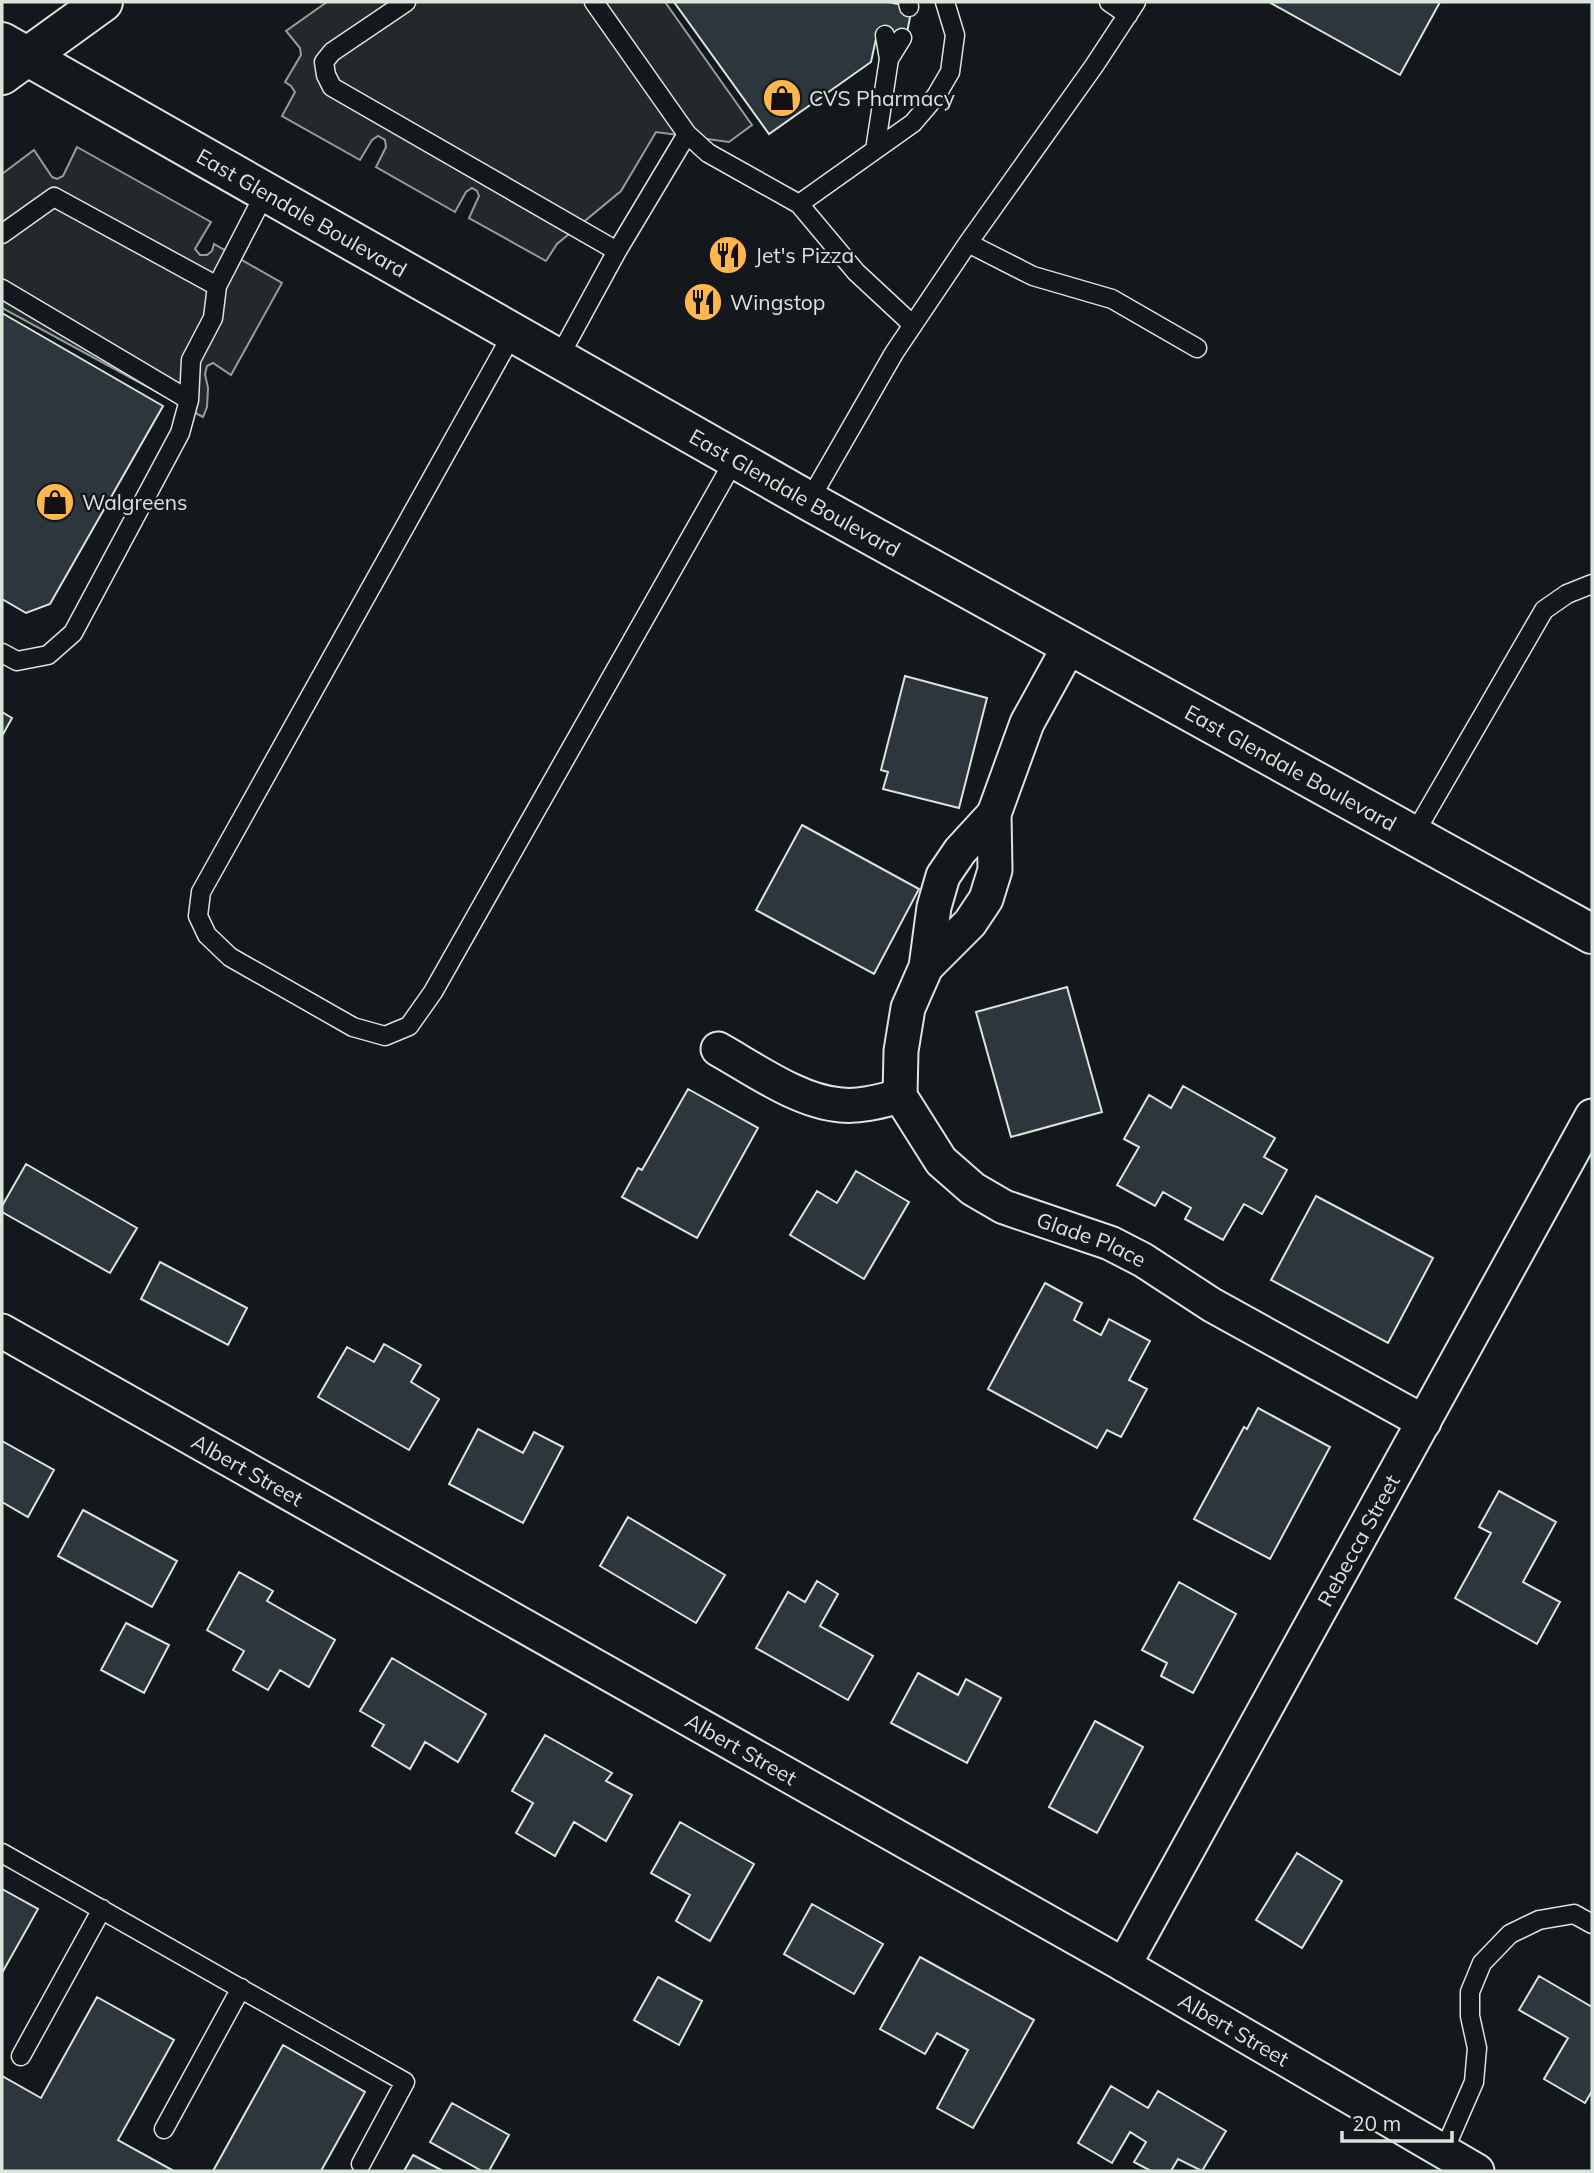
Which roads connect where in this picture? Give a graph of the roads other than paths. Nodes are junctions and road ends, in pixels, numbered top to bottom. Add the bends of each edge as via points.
1 (103, 2) edge
2 (406, 2) edge
3 (594, 2) edge
4 (945, 2) edge
5 (1109, 2) edge
6 (1132, 8) edge
7 (894, 36) dead end
8 (10, 58) edge
9 (687, 134) junction
10 (875, 150) junction
11 (265, 193) junction
12 (799, 204) junction
13 (2, 234) edge
14 (968, 243) junction
15 (617, 251) junction
16 (216, 286) junction
17 (2, 289) edge
18 (913, 325) junction
19 (513, 333) junction
20 (1197, 348) dead end
21 (558, 359) junction
22 (189, 400) junction
23 (735, 459) junction
24 (809, 501) junction
25 (1592, 584) edge
26 (1070, 645) junction
27 (2, 653) edge
28 (994, 814) junction
29 (1413, 836) junction
30 (1592, 934) edge
31 (926, 967) junction
32 (718, 1049) dead end
33 (900, 1096) junction
34 (1592, 1116) edge
35 (2, 1331) edge
36 (1424, 1422) junction
37 (2, 1853) edge
38 (102, 1909) junction
39 (1592, 1924) edge
40 (1124, 1965) junction
41 (241, 1989) junction
42 (21, 2056) dead end
43 (164, 2129) dead end
44 (1443, 2153) junction
45 (361, 2164) dead end
46 (1476, 2171) edge

1 - 8 street
2 - 15 lane via 332,52 324,62 332,87
3 - 9 lane
4 - 10 lane via 955,35 950,72 913,122
5 - 6 lane
6 - 14 lane
7 - 10 lane
8 - 11 street, East Glendale Boulevard
9 - 12 lane via 708,153
9 - 15 lane
10 - 12 lane
11 - 16 lane
11 - 19 street, East Glendale Boulevard
12 - 18 lane via 856,272
13 - 16 lane via 54,197
14 - 18 lane
14 - 20 lane via 1032,276 1112,299
15 - 21 lane
16 - 22 lane via 213,318 191,360
17 - 22 lane
18 - 24 lane
19 - 21 street, East Glendale Boulevard
19 - 23 lane via 201,892 198,916 207,935 230,957 353,1027 385,1036 409,1026 433,992
21 - 23 street, East Glendale Boulevard
22 - 27 lane via 180,433 73,633 48,655 17,661
23 - 24 street, East Glendale Boulevard
24 - 26 street, East Glendale Boulevard
25 - 29 lane via 1544,610
26 - 28 street via 1027,723
26 - 29 street, East Glendale Boulevard
28 - 31 street via 943,876
28 - 31 street via 995,870 986,899 970,923
29 - 30 street, East Glendale Boulevard
31 - 33 street via 908,1007
32 - 33 street via 810,1097 841,1105
33 - 36 street, Glade Place via 941,1161 973,1189 1004,1207 1110,1243 1143,1260 1212,1305
34 - 36 street, Rebecca Street
35 - 40 street, Albert Street
36 - 40 street, Rebecca Street
37 - 38 lane
38 - 41 lane
38 - 42 lane
39 - 44 lane via 1574,1914 1539,1920 1510,1934 1482,1963 1470,1992 1469,2016 1477,2049 1474,2082
40 - 44 street, Albert Street
41 - 43 lane
41 - 45 lane via 405,2082
44 - 46 street, Albert Street

